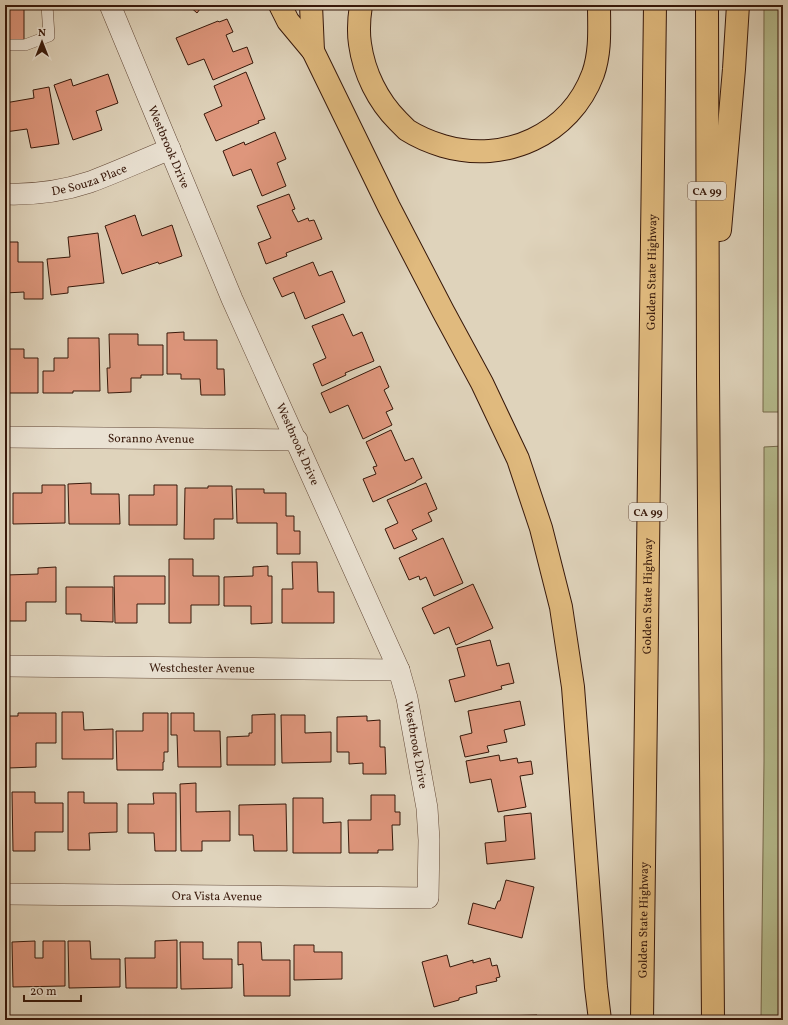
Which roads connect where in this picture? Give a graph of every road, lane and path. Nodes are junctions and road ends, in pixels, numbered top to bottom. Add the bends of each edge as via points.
1 (47, 5) edge
2 (110, 5) edge
3 (280, 5) edge
4 (311, 5) edge
5 (361, 5) edge
6 (599, 5) edge
7 (655, 5) edge
8 (707, 5) edge
9 (738, 5) edge
10 (5, 45) edge
11 (313, 51) junction
12 (170, 149) junction
13 (5, 194) edge
14 (708, 377) junction
15 (5, 437) edge
16 (296, 440) junction
17 (5, 666) edge
18 (399, 670) junction
19 (5, 894) edge
20 (428, 898) joint
21 (600, 1020) edge
22 (642, 1020) edge
23 (713, 1020) edge

1 - 10 lane via 49,36 25,45
2 - 12 street, Westbrook Drive
3 - 11 highway via 288,21
4 - 11 highway
5 - 6 highway via 360,44 364,64 381,100 392,115 406,129 436,144 469,151 485,151 501,150 532,141 570,113 580,101 588,87 598,57
7 - 22 highway, Golden State Highway / CA 99
8 - 14 highway, CA 99
9 - 14 highway
11 - 21 highway via 389,207 482,383 518,459 541,528 561,607 573,687
12 - 13 street, De Souza Place via 90,182 59,190 23,195
12 - 16 street, Westbrook Drive via 232,299
14 - 23 highway, CA 99
15 - 16 street, Soranno Avenue
16 - 18 street, Westbrook Drive
17 - 18 street, Westchester Avenue
18 - 20 street, Westbrook Drive via 407,698 427,808
19 - 20 street, Ora Vista Avenue

